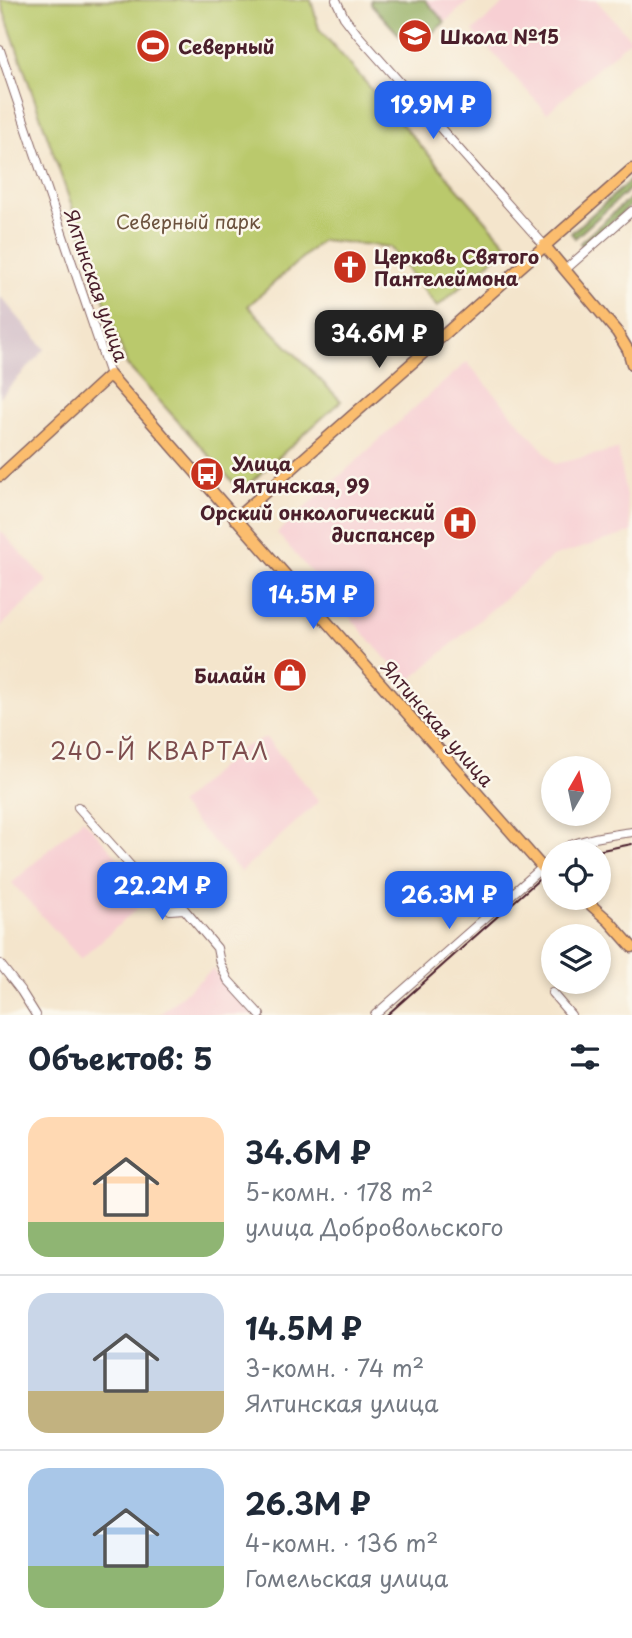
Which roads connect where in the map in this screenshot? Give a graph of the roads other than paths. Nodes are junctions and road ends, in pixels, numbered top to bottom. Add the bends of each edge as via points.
1 (336, 0) edge
2 (0, 50) edge
3 (632, 169) edge
4 (632, 211) edge
5 (544, 246) junction
6 (566, 269) junction
7 (632, 364) edge
8 (110, 375) junction
9 (0, 476) edge
10 (235, 519) junction
11 (78, 807) dead end
12 (632, 832) edge
13 (589, 840) edge
14 (541, 866) edge
15 (541, 868) edge
16 (596, 910) edge
17 (632, 947) edge
18 (0, 964) edge
19 (553, 994) edge
20 (36, 1015) edge
21 (260, 1015) edge
22 (374, 1015) edge
23 (571, 1015) edge

1 - 5 street via 357,34
2 - 8 street, Ялтинская улица
3 - 5 main road
4 - 6 street
5 - 6 main road
5 - 10 main road
6 - 7 main road via 617,332
8 - 9 main road
8 - 10 main road, Ялтинская улица
10 - 14 main road, Ялтинская улица
11 - 21 street via 170,910 184,909 199,925 217,948 228,980
12 - 13 street
15 - 22 street
16 - 17 main road
18 - 20 street
19 - 23 street

